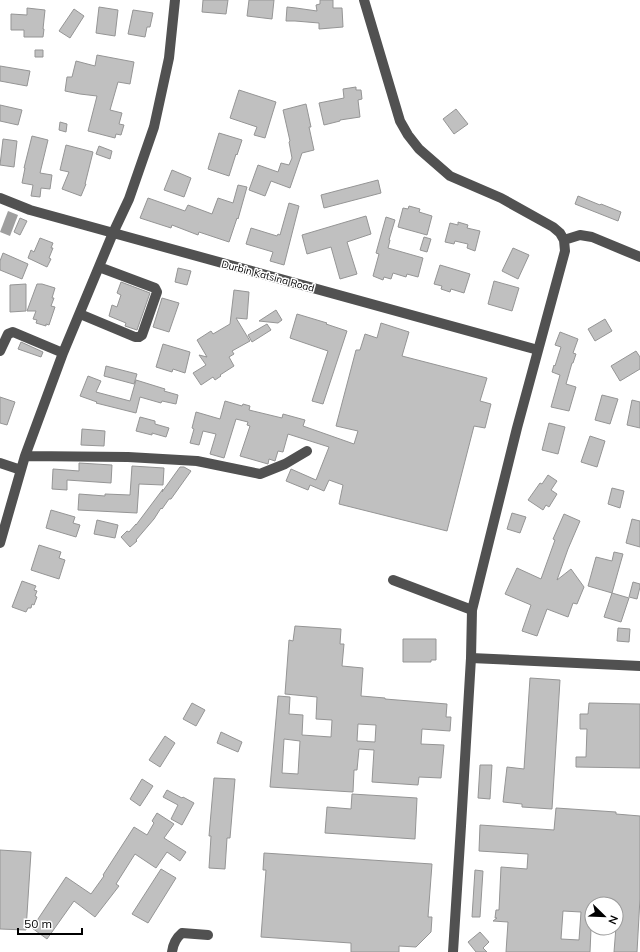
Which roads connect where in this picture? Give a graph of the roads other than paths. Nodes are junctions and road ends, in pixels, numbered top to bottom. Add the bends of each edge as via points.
1 (176, 0) edge
2 (364, 0) edge
3 (0, 198) edge
4 (113, 233) junction
5 (564, 240) junction
6 (640, 257) edge
7 (99, 267) junction
8 (80, 314) junction
9 (538, 350) junction
10 (0, 351) edge
11 (63, 353) junction
12 (307, 451) dead end
13 (25, 456) junction
14 (0, 463) edge
15 (21, 470) junction
16 (0, 543) edge
17 (393, 580) dead end
18 (472, 610) junction
19 (471, 658) junction
20 (640, 666) edge
21 (208, 936) dead end
22 (172, 952) edge
23 (452, 952) edge

1 - 4 street via 168,58 154,127 129,199
2 - 5 street via 400,121 419,150 450,176 501,198 552,227
3 - 4 street, Durbin Katsina Road via 30,210
4 - 7 street
4 - 9 street, Durbin Katsina Road
5 - 6 street via 580,235 592,237
5 - 9 street via 565,251
7 - 8 street
7 - 8 street via 155,288 157,292 142,334 135,337
8 - 11 street
9 - 18 street
10 - 11 street via 8,334 13,332
11 - 13 street
12 - 13 street via 285,464 260,474 197,461
13 - 15 street
14 - 15 street
15 - 16 street
17 - 18 street
18 - 19 street
19 - 20 street
19 - 23 street
21 - 22 street via 182,933 177,937

